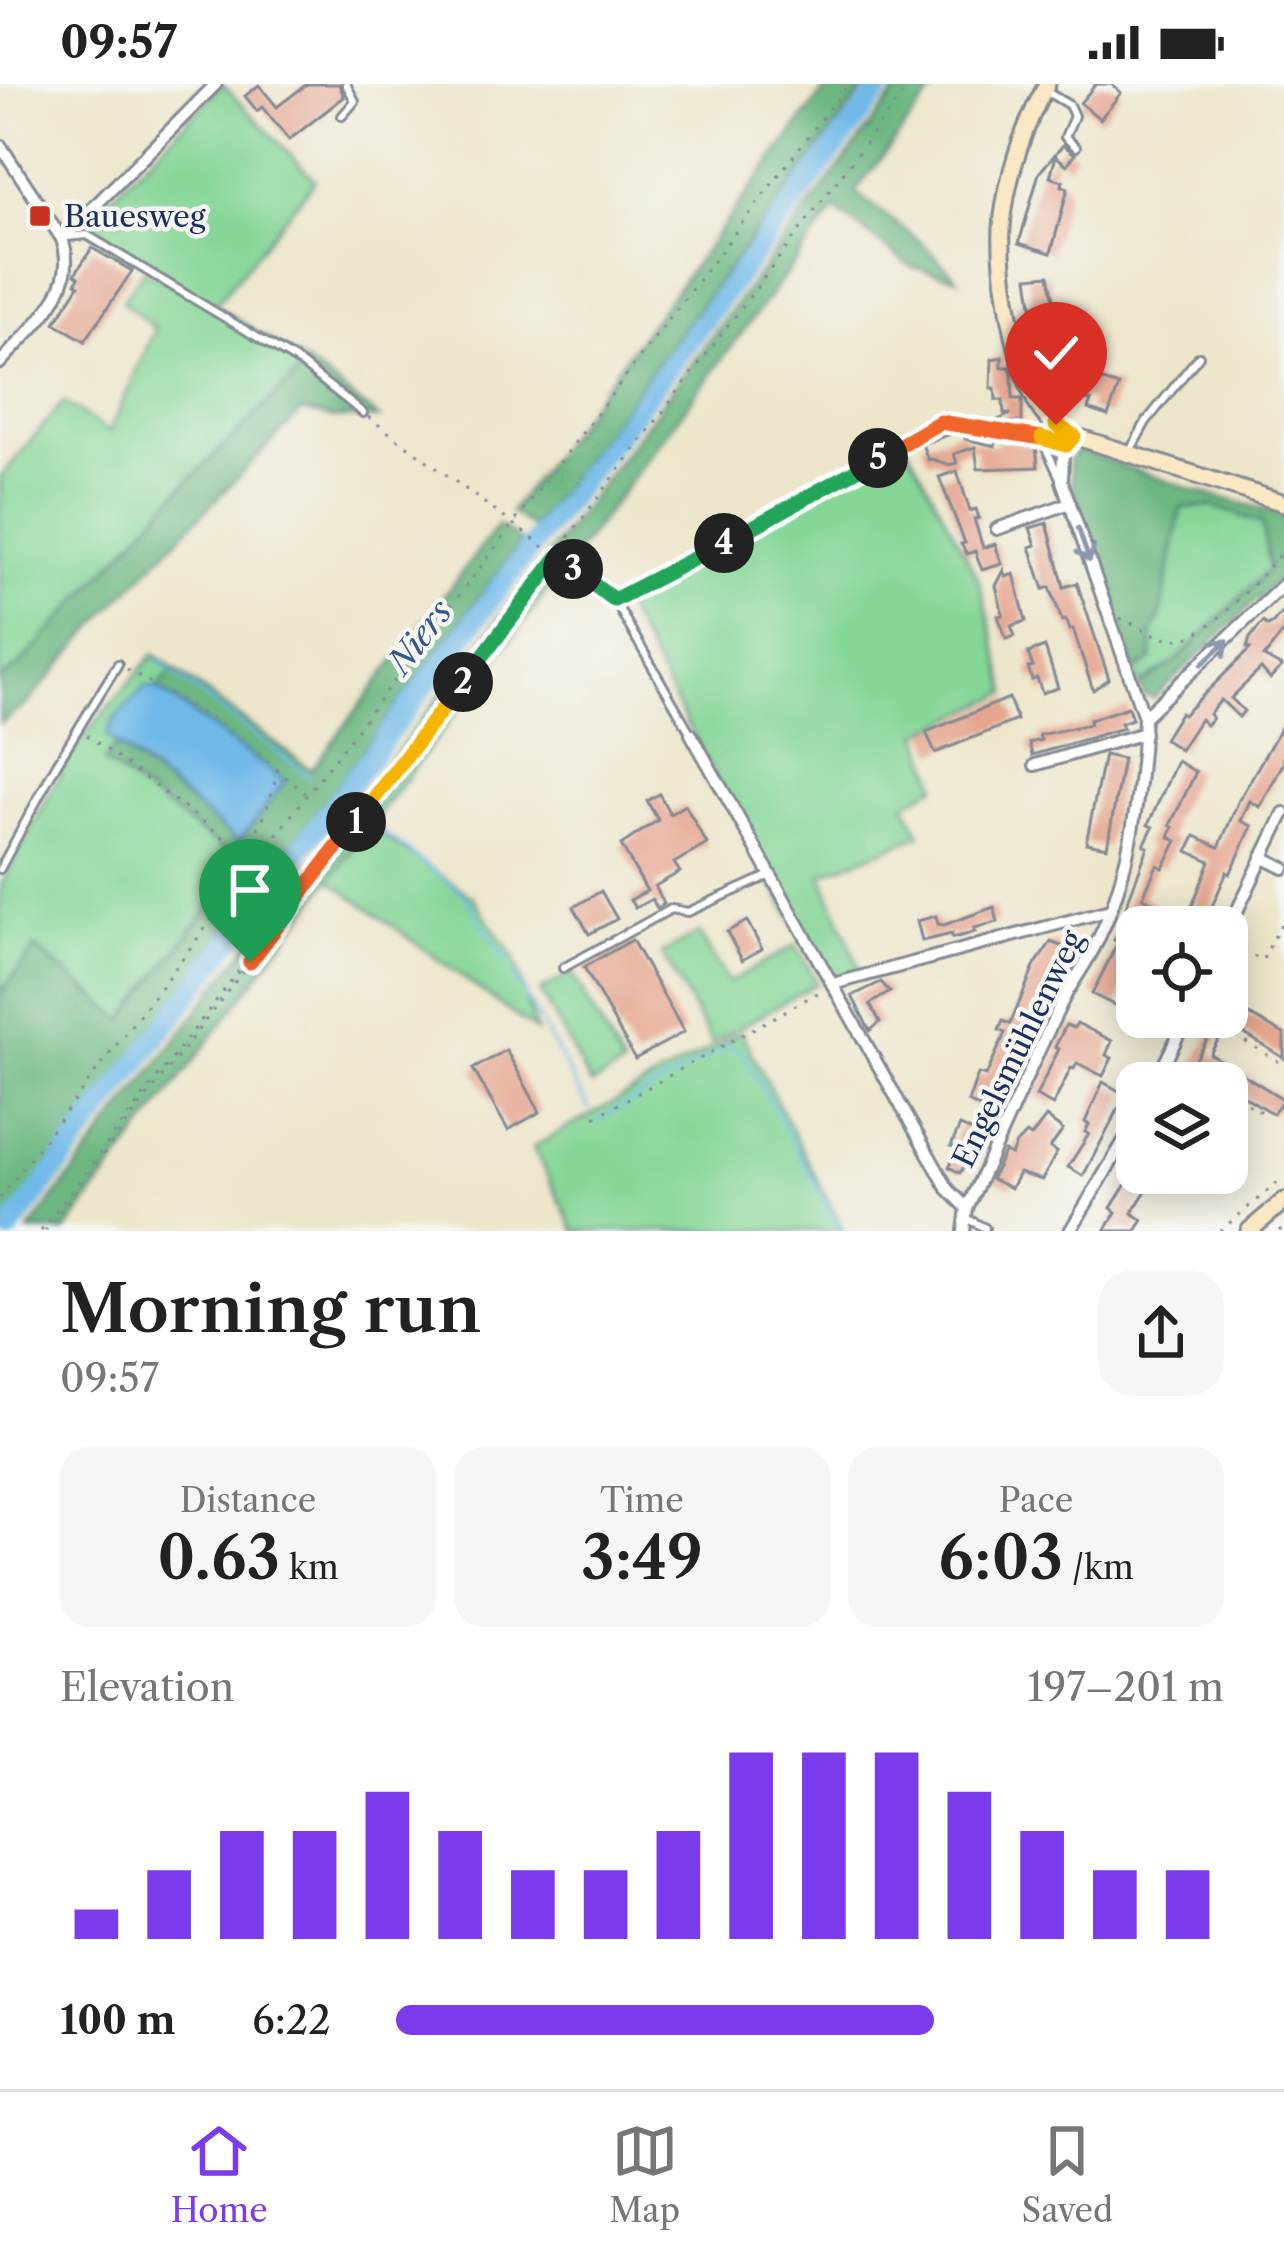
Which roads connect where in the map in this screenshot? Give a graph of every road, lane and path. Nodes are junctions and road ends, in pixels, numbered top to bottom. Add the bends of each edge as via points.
1 (216, 84) edge
2 (346, 84) edge
3 (848, 84) edge
4 (910, 84) edge
5 (1045, 87) edge
6 (342, 116) dead end
7 (0, 145) edge
8 (1076, 147) dead end
9 (62, 239) junction
10 (1198, 356) dead end
11 (0, 363) edge
12 (363, 413) joint
13 (1074, 436) junction
14 (909, 440) joint
15 (1128, 454) junction
16 (1062, 481) junction
17 (1070, 503) junction
18 (1284, 503) edge
19 (514, 525) junction
20 (997, 529) dead end
21 (1284, 550) edge
22 (554, 555) junction
23 (1284, 584) edge
24 (614, 600) junction
25 (1108, 613) junction
26 (118, 664) joint
27 (1144, 717) junction
28 (77, 728) junction
29 (1144, 733) junction
30 (691, 734) joint
31 (1035, 765) dead end
32 (278, 770) junction
33 (306, 794) junction
34 (1284, 813) edge
35 (1262, 857) junction
36 (1284, 868) edge
37 (0, 869) edge
38 (771, 874) junction
39 (1240, 906) edge
40 (1110, 910) junction
41 (1284, 918) edge
42 (1248, 951) edge
43 (563, 968) dead end
44 (833, 984) junction
45 (1177, 1038) edge
46 (1239, 1038) edge
47 (1169, 1055) junction
48 (1166, 1062) edge
49 (1180, 1062) edge
50 (1281, 1063) dead end
51 (1248, 1104) edge
52 (1264, 1114) dead end
53 (596, 1117) dead end
54 (1116, 1154) edge
55 (1284, 1177) edge
56 (0, 1198) edge
57 (1284, 1202) edge
58 (964, 1223) edge
59 (985, 1228) edge
60 (43, 1231) edge
61 (1070, 1231) edge
62 (1220, 1231) edge
63 (1249, 1231) edge

1 - 9 street
2 - 6 lane via 356,101
3 - 19 path
4 - 22 path
5 - 8 lane via 1069,105 1074,116 1065,137
5 - 13 street via 1006,199 1004,278 1036,402
7 - 9 street
9 - 11 street via 66,283
9 - 12 lane via 87,235 300,363
10 - 15 lane
12 - 19 path
13 - 15 street
13 - 16 street via 1063,453
14 - 16 lane via 940,422 1041,438
14 - 24 path
15 - 18 street
16 - 17 street, Engelsmühlenweg
17 - 20 street
17 -> 25 street, Engelsmühlenweg
19 - 22 path
19 - 33 path
21 - 25 path via 1226,611 1187,637 1159,636
22 - 24 lane
22 - 60 path
27 -> 23 street
24 - 30 lane
25 - 27 street, Engelsmühlenweg
26 - 28 lane
26 - 32 path via 211,717
27 - 29 street, Engelsmühlenweg
28 - 32 path via 238,848 263,819
28 - 37 lane
29 - 31 street
29 - 40 street, Engelsmühlenweg
30 - 38 street, Engelsmühlenweg
32 - 33 path
33 - 56 path
34 - 35 street
35 - 36 street
35 - 39 street
38 - 43 lane via 688,912 671,909
38 - 44 street, Engelsmühlenweg
40 - 44 street, Engelsmühlenweg
40 - 58 street, Engelsmühlenweg
41 - 42 path via 1262,961
44 - 53 path
44 - 58 street, Engelsmühlenweg
45 - 47 street
46 - 50 path
47 - 48 street
47 - 49 path
51 - 52 path
54 - 61 street
55 - 62 path
57 - 63 street
58 - 59 lane

